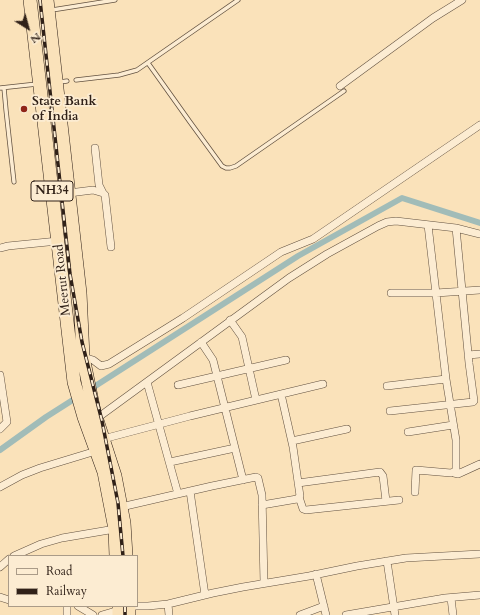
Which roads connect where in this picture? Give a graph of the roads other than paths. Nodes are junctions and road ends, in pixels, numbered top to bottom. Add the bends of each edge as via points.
1 (30, 0) edge
2 (115, 0) edge
3 (238, 0) edge
4 (462, 0) edge
5 (48, 5) edge
6 (148, 63) junction
7 (76, 80) dead end
8 (40, 84) junction
9 (2, 88) edge
10 (342, 88) joint
11 (480, 126) edge
12 (95, 148) dead end
13 (14, 182) dead end
14 (69, 193) junction
15 (103, 193) junction
16 (428, 224) junction
17 (456, 228) junction
18 (480, 234) edge
19 (58, 241) junction
20 (111, 247) dead end
21 (0, 248) edge
22 (480, 290) edge
23 (462, 291) junction
24 (391, 293) dead end
25 (436, 293) junction
26 (230, 320) junction
27 (202, 342) junction
28 (480, 354) edge
29 (468, 355) junction
30 (82, 357) junction
31 (286, 360) dead end
32 (249, 368) junction
33 (0, 375) edge
34 (217, 376) junction
35 (446, 379) junction
36 (80, 381) junction
37 (148, 382) junction
38 (323, 384) dead end
39 (178, 386) dead end
40 (387, 386) dead end
41 (281, 394) junction
42 (256, 400) junction
43 (449, 404) junction
44 (225, 407) junction
45 (390, 411) dead end
46 (91, 416) junction
47 (160, 424) junction
48 (453, 425) junction
49 (0, 428) edge
50 (346, 429) dead end
51 (408, 432) dead end
52 (103, 439) junction
53 (292, 441) junction
54 (235, 448) junction
55 (96, 451) junction
56 (170, 462) junction
57 (480, 464) edge
58 (454, 473) junction
59 (243, 480) junction
60 (298, 483) junction
61 (0, 487) edge
62 (190, 491) junction
63 (416, 492) dead end
64 (178, 494) junction
65 (299, 497) junction
66 (399, 500) dead end
67 (386, 501) junction
68 (262, 504) junction
69 (121, 507) junction
70 (115, 530) junction
71 (480, 554) edge
72 (16, 555) edge
73 (116, 555) edge
74 (126, 555) edge
75 (8, 561) edge
76 (387, 561) junction
77 (0, 567) edge
78 (316, 574) junction
79 (264, 583) junction
80 (205, 595) junction
81 (480, 595) edge
82 (451, 598) junction
83 (168, 604) junction
84 (324, 606) junction
85 (80, 607) edge
86 (394, 607) junction
87 (124, 610) edge
88 (365, 613) edge
89 (93, 615) edge
90 (102, 615) edge
91 (168, 615) edge
92 (300, 615) edge
93 (326, 615) edge
94 (346, 615) edge
95 (395, 615) edge
96 (453, 615) edge

1 - 8 highway, Meerut Road / NH34
2 - 5 lane
3 - 6 lane
4 - 10 street via 433,18
5 - 14 highway, Meerut Road / NH34 via 62,81
6 - 7 lane via 128,73
6 - 10 lane via 222,166 226,168 236,166
8 - 9 lane
8 - 19 highway, Meerut Road / NH34
9 - 13 lane
11 - 30 street via 313,239 281,252 109,364 101,366
12 - 15 street via 99,185
14 - 15 street via 93,190
14 - 30 highway, Meerut Road / NH34 via 80,293
15 - 20 street via 106,199
16 - 17 street
16 - 25 street
16 - 26 street via 396,220 378,226 289,278
17 - 18 street
17 - 23 street
19 - 21 street
19 - 36 highway, Meerut Road / NH34
22 - 23 street
23 - 25 street
23 - 29 street
24 - 25 street
25 - 35 street
26 - 27 street
26 - 32 street via 242,337
27 - 34 street via 212,357
27 - 37 street
28 - 29 street
29 - 43 street via 474,401
30 - 36 highway, Meerut Road / NH34
31 - 32 street
32 - 34 street
32 - 42 street
33 - 49 street via 7,422
34 - 39 street
34 - 44 street
35 - 40 street
35 - 43 street
36 - 46 highway, Meerut Road / NH34
37 - 46 street
37 - 47 street
38 - 41 street
41 - 42 street
41 - 53 street
42 - 44 street
43 - 45 street
43 - 48 street
44 - 47 street
44 - 54 street
46 - 52 highway, Meerut Road / NH34
46 - 55 highway, Meerut Road / NH34
47 - 52 street
47 - 56 street
48 - 51 street
48 - 58 street via 456,444
50 - 53 street
52 - 69 highway, Meerut Road / NH34 via 115,476
53 - 60 street
54 - 56 street
54 - 59 street
55 - 61 street via 40,468
55 - 70 highway, Meerut Road / NH34 via 104,472
56 - 64 street
57 - 58 street via 458,474
58 - 63 street via 416,470
59 - 62 street
59 - 68 street via 256,477 260,480
60 - 65 street
60 - 67 street via 380,472 383,476
62 - 64 street
62 - 80 street
64 - 69 street
65 - 67 street via 303,509 306,510
65 - 68 street
66 - 67 street
68 - 79 street
69 - 74 highway, Meerut Road / NH34
70 - 72 street via 62,538
70 - 73 highway, Meerut Road / NH34
71 - 76 street
75 - 77 street
76 - 78 street
76 - 86 street
78 - 79 street
78 - 84 street
79 - 80 street
80 - 83 street
81 - 82 street
82 - 86 street
82 - 96 street
83 - 87 street
83 - 91 street
84 - 92 street
84 - 93 street
85 - 89 street
86 - 88 street
86 - 95 street
87 - 90 street
88 - 94 street

